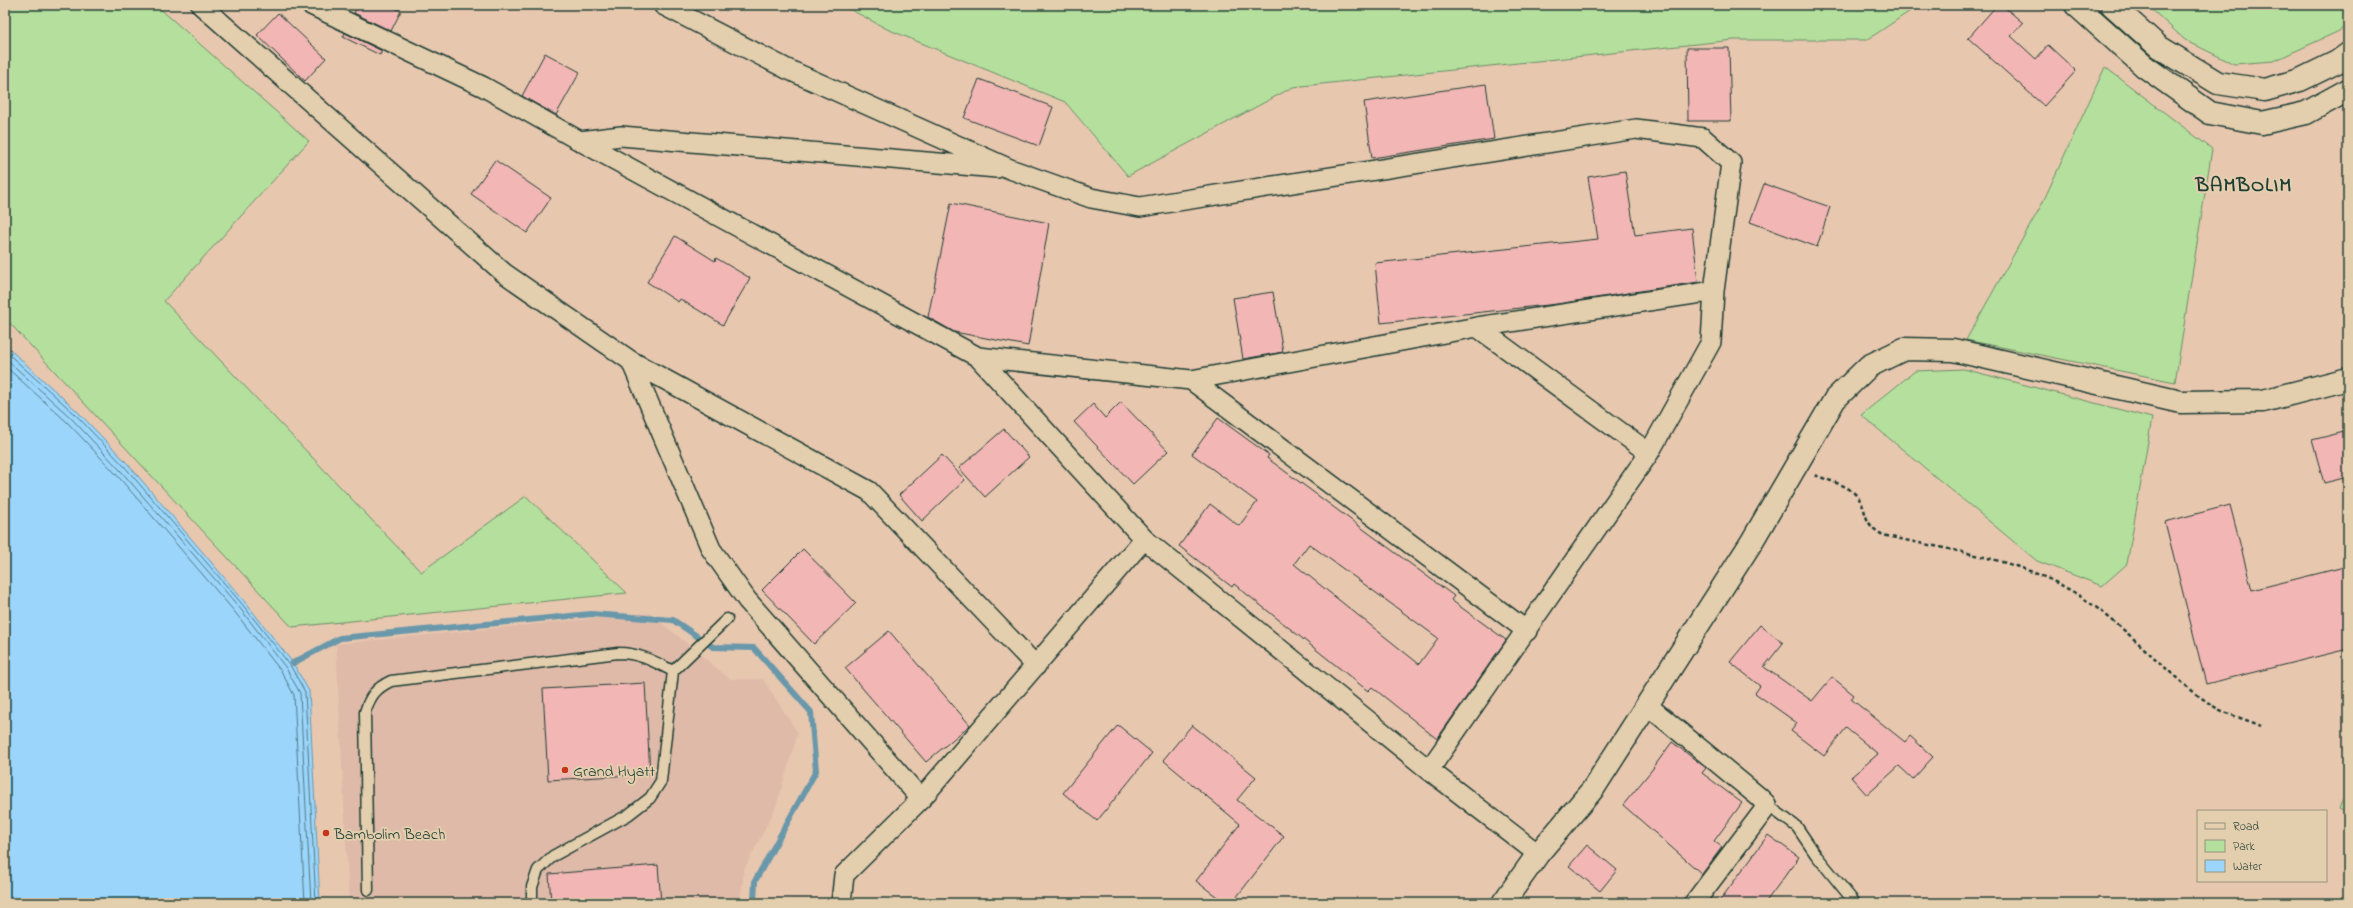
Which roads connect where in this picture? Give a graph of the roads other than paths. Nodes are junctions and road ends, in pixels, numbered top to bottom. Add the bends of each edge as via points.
1 (201, 5) edge
2 (311, 5) edge
3 (663, 5) edge
4 (2076, 5) edge
5 (2112, 5) edge
6 (2348, 54) edge
7 (2348, 90) edge
8 (580, 142) junction
9 (1010, 169) junction
10 (1714, 291) junction
11 (1477, 327) junction
12 (978, 358) junction
13 (631, 361) junction
14 (2348, 379) edge
15 (1191, 380) junction
16 (1649, 453) junction
17 (1144, 539) junction
18 (727, 619) dead end
19 (1527, 630) junction
20 (1036, 666) junction
21 (673, 672) junction
22 (1647, 705) junction
23 (1429, 770) junction
24 (921, 799) junction
25 (1766, 804) junction
26 (1538, 854) junction
27 (368, 890) dead end
28 (1507, 901) edge
29 (532, 903) edge
30 (841, 903) edge
31 (1694, 903) edge
32 (1855, 903) edge

1 - 13 street via 504,273
2 - 8 street via 484,87
3 - 9 street via 787,69
4 - 7 street via 2144,66 2210,113 2262,123 2306,113
5 - 6 street via 2159,47 2218,83 2265,90 2300,80
8 - 9 street via 620,136
8 - 12 street
9 - 10 street via 1091,198 1140,207 1636,129 1703,138 1731,163
10 - 11 street
10 - 16 street via 1711,342
11 - 15 street
11 - 16 street
12 - 15 street
12 - 17 street
13 - 20 street via 869,491
13 - 24 street via 711,549 748,600
14 - 22 street via 2262,401 2181,402 1953,350 1904,349 1870,366 1835,399 1751,543
15 - 19 street
16 - 19 street
17 - 20 street
17 - 23 street
18 - 21 lane
19 - 23 street
20 - 24 street
21 - 27 lane via 646,657 618,653 391,681 380,686 369,697 365,712
21 - 29 lane via 661,781 650,798 628,815 553,856 538,870 532,887
22 - 25 street
22 - 26 street via 1593,789
23 - 26 street
24 - 30 street via 844,874
25 - 31 street via 1765,809
25 - 32 lane via 1797,828
26 - 28 street

